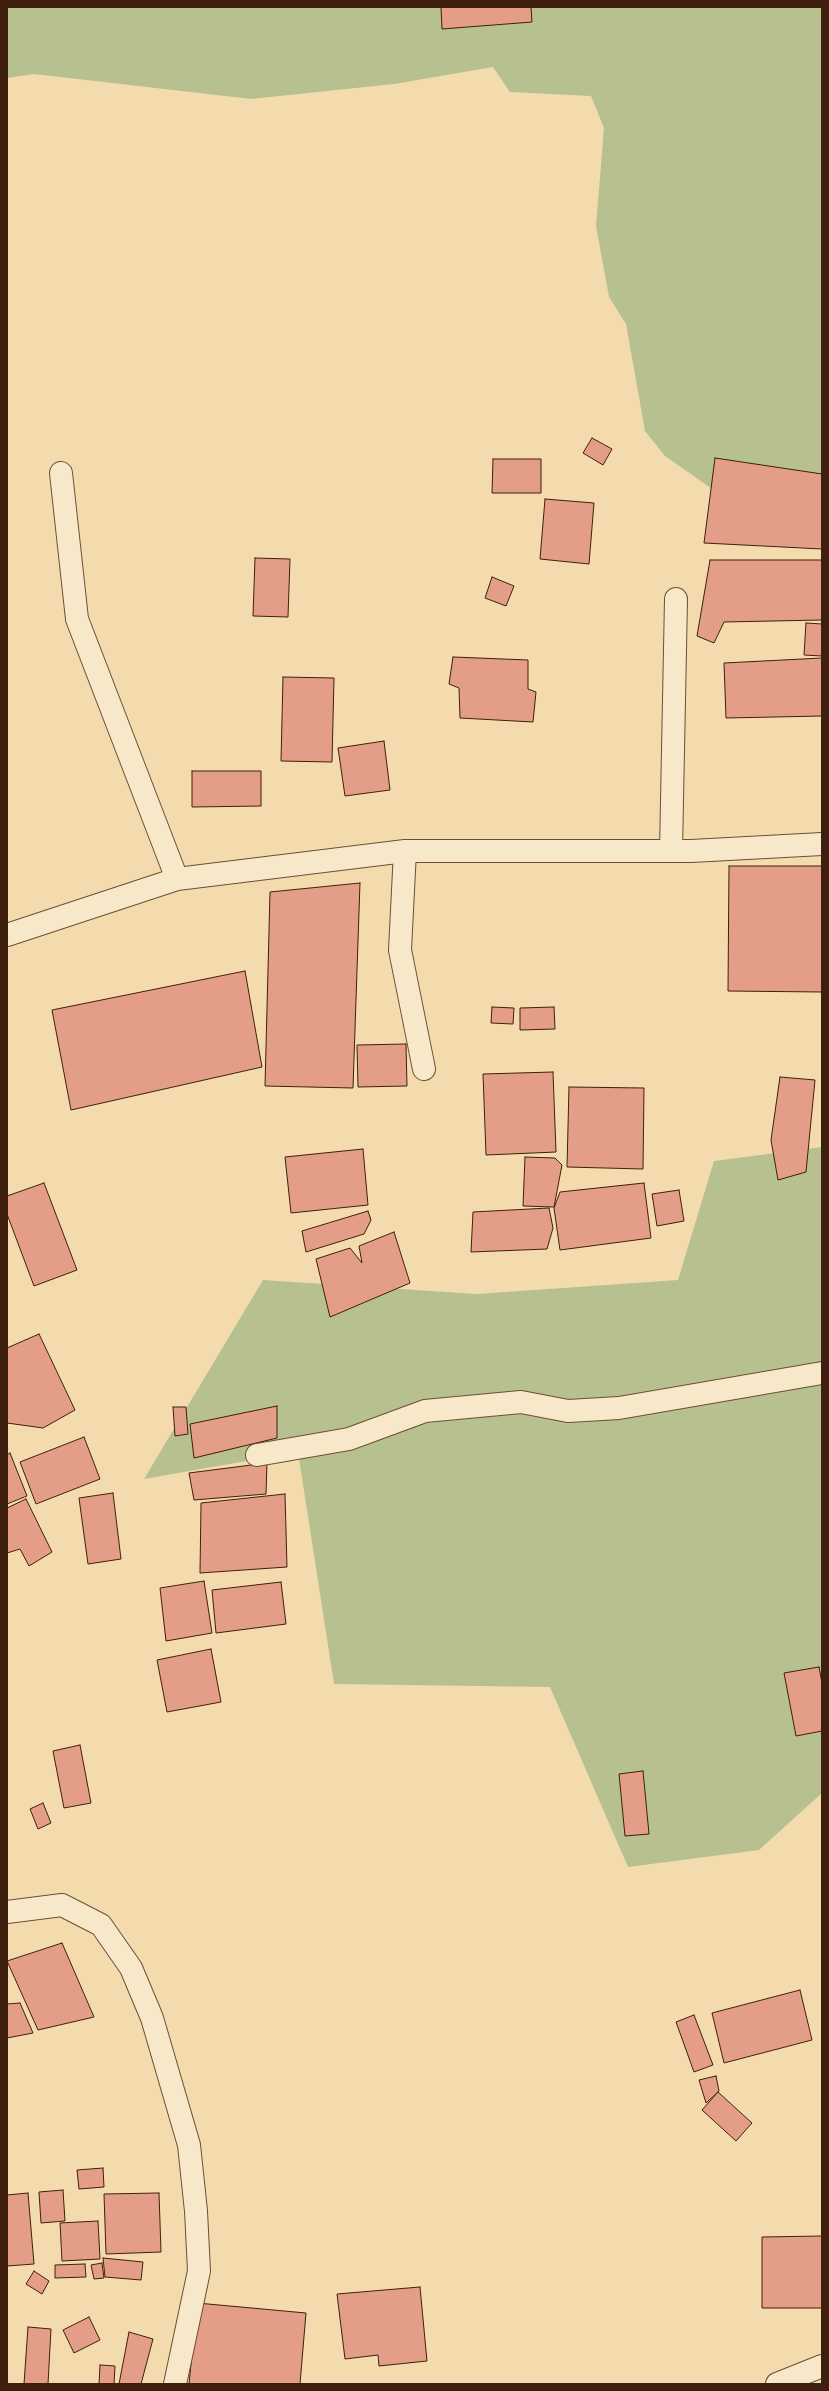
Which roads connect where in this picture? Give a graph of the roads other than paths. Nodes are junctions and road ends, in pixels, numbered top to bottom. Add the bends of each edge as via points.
1 (61, 474) dead end
2 (676, 599) dead end
3 (822, 844) edge
4 (406, 851) junction
5 (670, 851) junction
6 (177, 878) junction
7 (7, 936) edge
8 (424, 1069) dead end
9 (822, 1373) edge
10 (257, 1455) dead end
11 (7, 1912) edge
12 (822, 2366) edge
13 (175, 2384) edge
14 (777, 2384) edge

1 - 6 street via 77,620
2 - 5 street
3 - 5 street
4 - 5 street
4 - 6 street
4 - 8 street via 400,950
6 - 7 street
9 - 10 street via 619,1408 568,1411 521,1402 425,1411 349,1439
11 - 13 street via 62,1905 101,1925 131,1968 152,2018 189,2145 196,2212 199,2271
12 - 14 street

